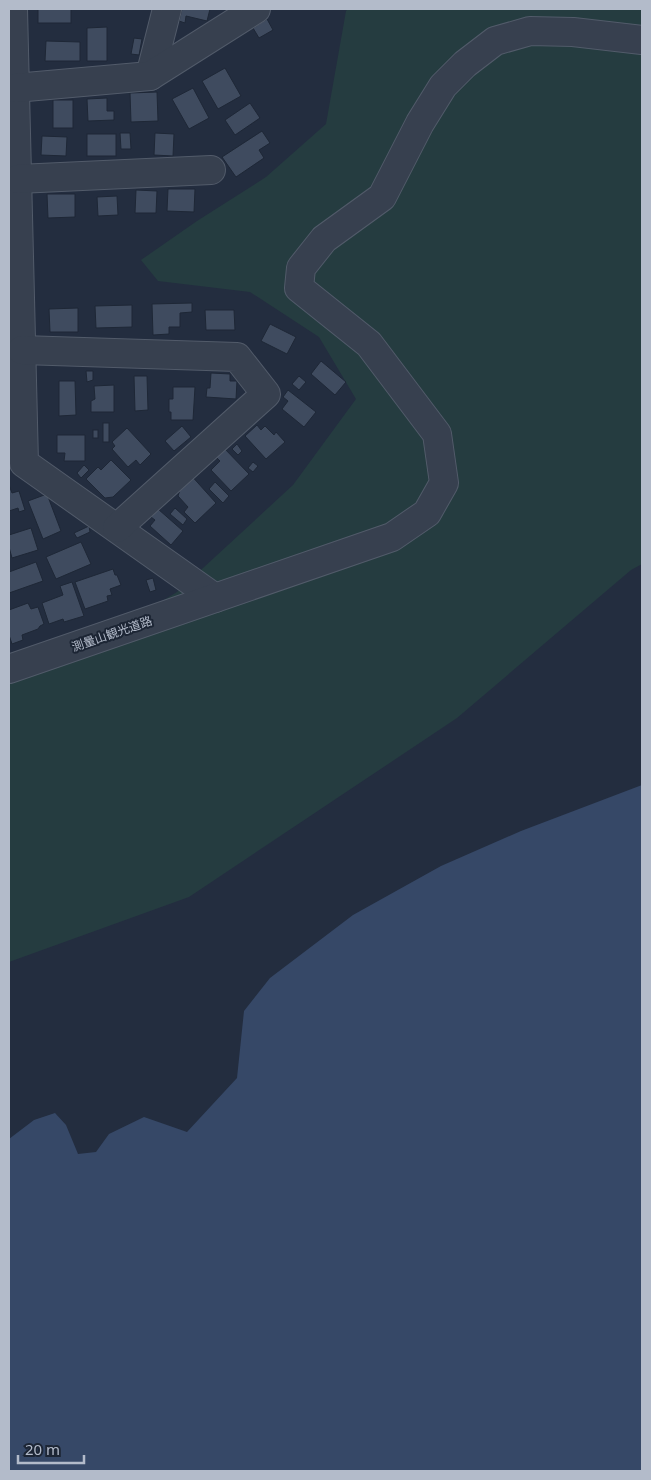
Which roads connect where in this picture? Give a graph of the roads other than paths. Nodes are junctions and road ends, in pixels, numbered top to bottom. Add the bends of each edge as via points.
1 (13, 9) edge
2 (167, 9) edge
3 (256, 9) edge
4 (642, 40) edge
5 (150, 76) junction
6 (15, 88) junction
7 (211, 170) dead end
8 (18, 179) junction
9 (22, 350) junction
10 (16, 466) edge
11 (118, 528) junction
12 (215, 598) junction
13 (9, 669) edge

1 - 6 street
2 - 5 street
3 - 5 street
4 - 12 street, 測量山観光道路 via 530,31 495,41 443,86 382,197 324,239 301,268 299,288 369,344 437,434 444,483 426,513 392,537
5 - 6 street
6 - 8 street
7 - 8 street
8 - 9 street
9 - 10 street
9 - 11 street via 237,357 266,394
10 - 11 street
11 - 12 street
12 - 13 street, 測量山観光道路

